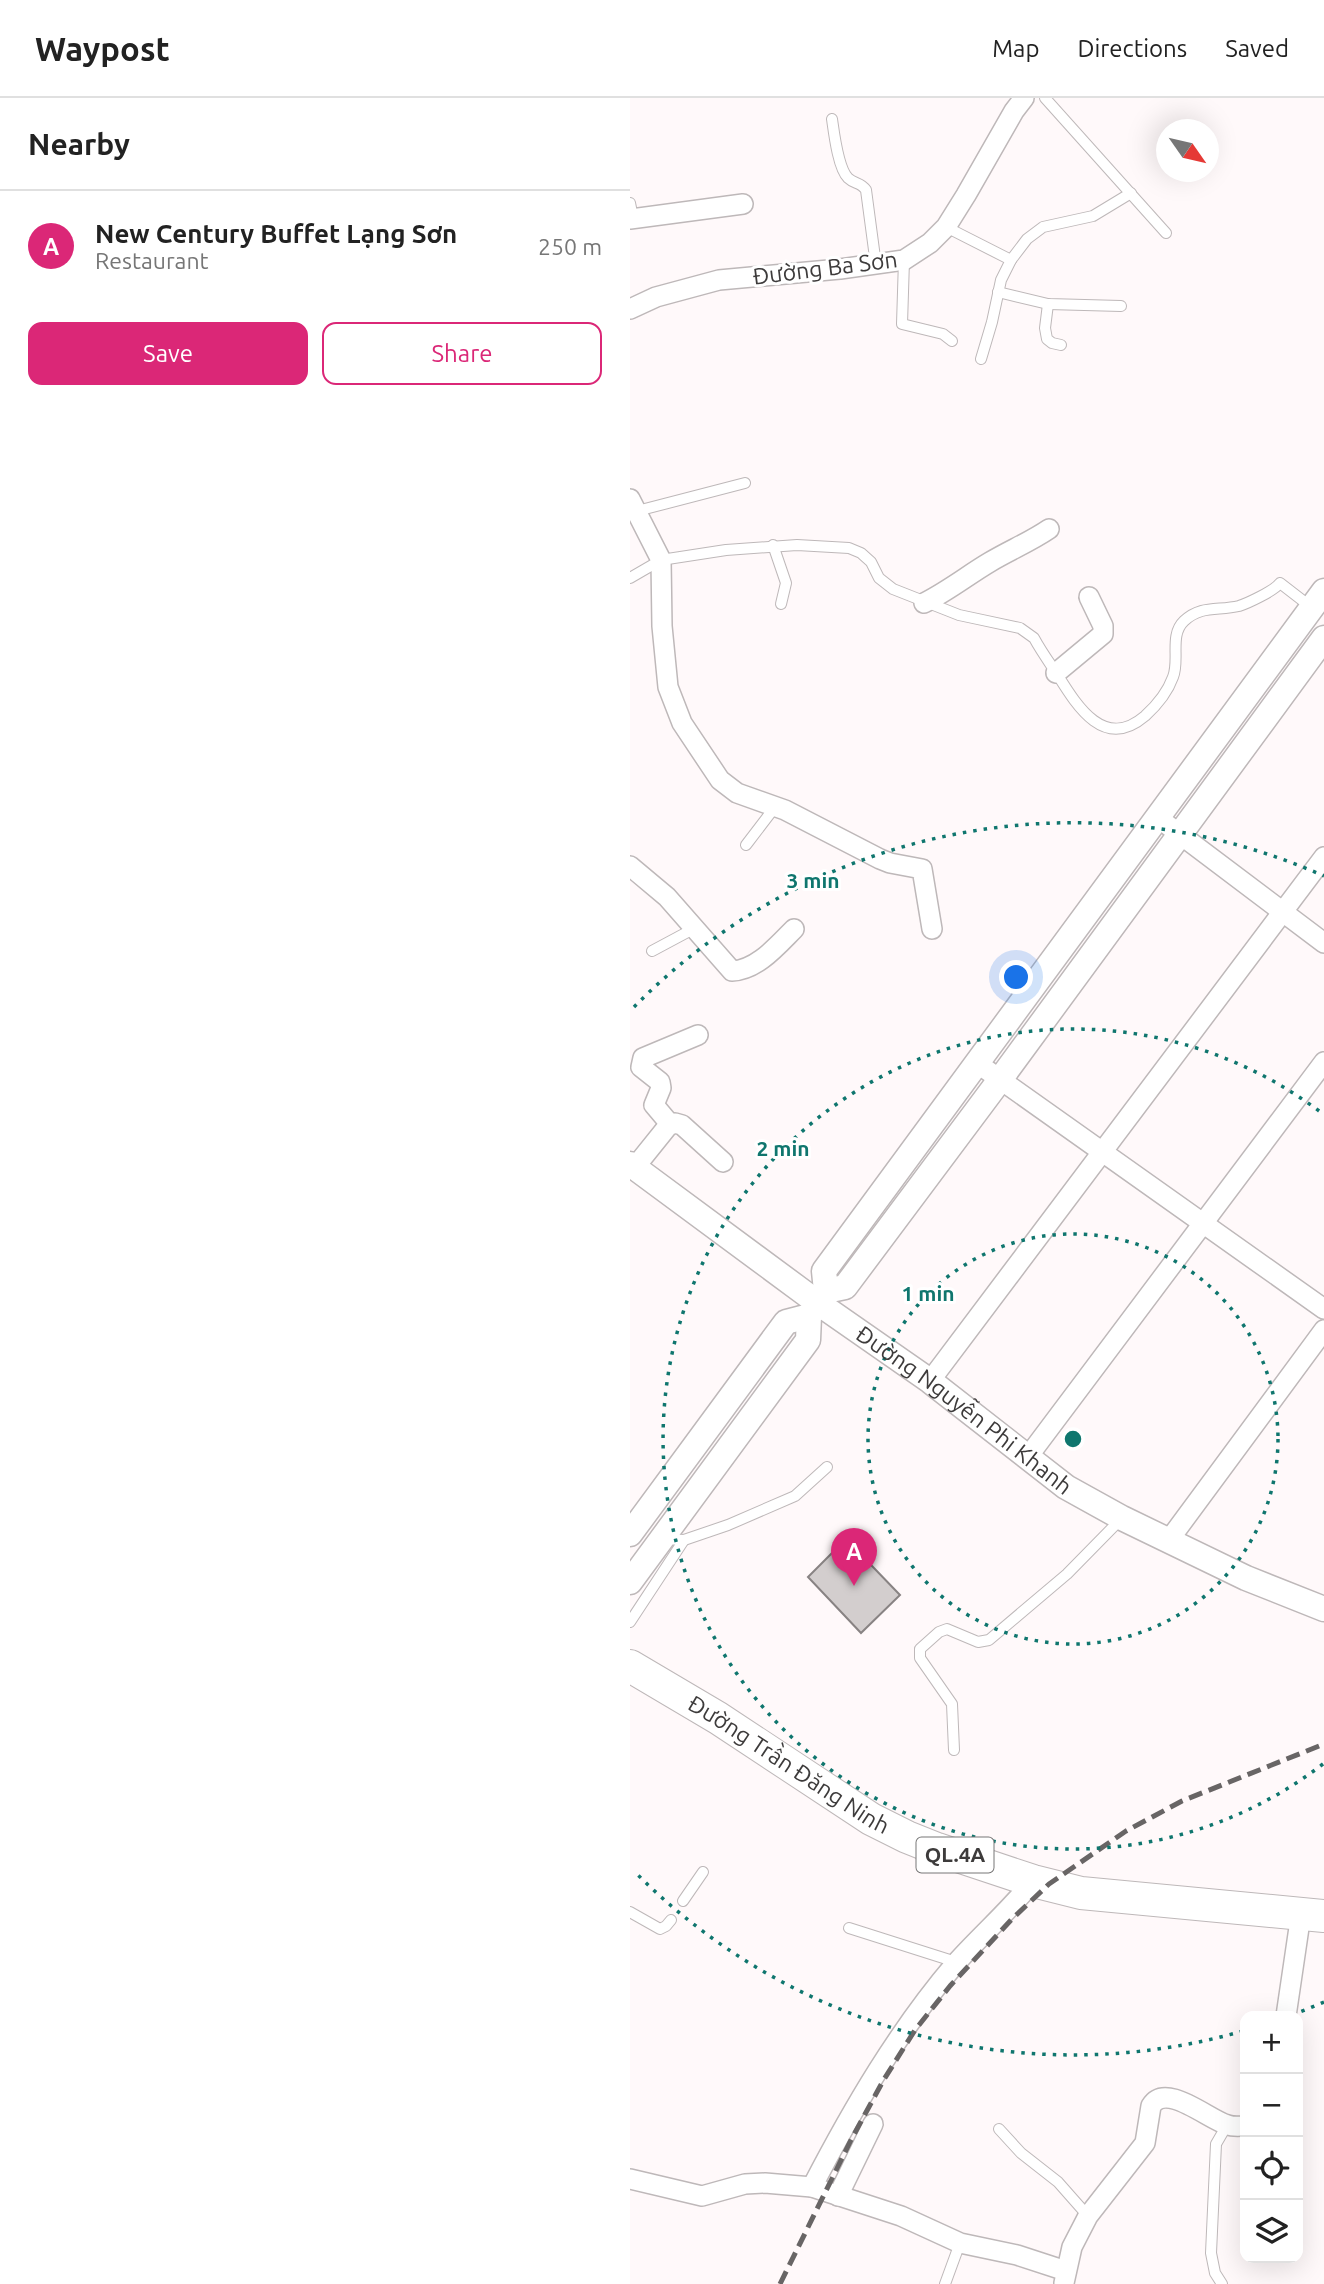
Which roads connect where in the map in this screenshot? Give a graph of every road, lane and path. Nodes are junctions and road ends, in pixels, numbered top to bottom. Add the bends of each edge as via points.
1 (1024, 98) edge
2 (1045, 98) edge
3 (832, 119) dead end
4 (1131, 193) junction
5 (743, 204) dead end
6 (631, 213) edge
7 (946, 227) junction
8 (1166, 233) dead end
9 (904, 260) junction
10 (1010, 260) junction
11 (877, 265) junction
12 (998, 292) junction
13 (1048, 303) junction
14 (1121, 306) dead end
15 (630, 309) edge
16 (952, 341) dead end
17 (1061, 345) dead end
18 (981, 359) dead end
19 (744, 483) dead end
20 (634, 505) edge
21 (1049, 529) dead end
22 (773, 545) junction
23 (661, 560) junction
24 (630, 578) edge
25 (1089, 597) dead end
26 (1319, 600) edge
27 (924, 603) junction
28 (781, 604) dead end
29 (1324, 638) edge
30 (1056, 673) junction
31 (775, 807) junction
32 (1157, 817) junction
33 (1181, 834) junction
34 (746, 845) dead end
35 (1324, 858) edge
36 (630, 866) edge
37 (1283, 912) junction
38 (695, 928) junction
39 (794, 929) dead end
40 (932, 929) dead end
41 (1324, 943) edge
42 (652, 951) dead end
43 (698, 1035) dead end
44 (1324, 1062) edge
45 (977, 1063) junction
46 (999, 1081) junction
47 (670, 1124) junction
48 (1101, 1153) junction
49 (723, 1162) dead end
50 (632, 1167) edge
51 (1203, 1224) junction
52 (818, 1303) junction
53 (1324, 1309) edge
54 (1324, 1330) edge
55 (929, 1381) junction
56 (1027, 1458) junction
57 (827, 1467) dead end
58 (1122, 1518) junction
59 (630, 1534) edge
60 (673, 1540) junction
61 (1169, 1540) junction
62 (630, 1582) edge
63 (1321, 1602) edge
64 (630, 1622) edge
65 (630, 1667) edge
66 (954, 1751) dead end
67 (703, 1872) dead end
68 (1033, 1881) junction
69 (683, 1901) dead end
70 (630, 1912) edge
71 (1313, 1915) edge
72 (671, 1920) dead end
73 (849, 1928) dead end
74 (957, 1962) junction
75 (1287, 2011) edge
76 (873, 2124) dead end
77 (1236, 2125) edge
78 (999, 2129) dead end
79 (630, 2179) edge
80 (812, 2187) junction
81 (838, 2196) junction
82 (1088, 2216) junction
83 (960, 2243) junction
84 (1065, 2278) edge
85 (945, 2284) edge
86 (1222, 2284) edge

1 - 7 street, Đường Ba Sơn
2 - 4 lane
3 - 11 lane via 845,174 866,190
4 - 8 lane
4 - 10 lane via 1093,216 1043,227
5 - 6 street
7 - 9 street, Đường Ba Sơn
7 - 10 lane
9 - 11 street, Đường Ba Sơn
9 - 16 lane via 902,324 943,334
10 - 12 lane
11 - 15 street, Đường Ba Sơn via 719,280
12 - 13 lane
12 - 18 lane
13 - 14 lane
13 - 17 lane via 1047,339
19 - 20 lane
20 - 23 street
21 - 27 street
22 - 23 lane
22 - 27 lane via 849,548 871,562 885,584
22 - 28 lane via 786,583
23 - 24 lane
23 - 31 street via 664,666 682,723 720,780 737,793
25 - 30 street via 1103,626 1102,634
26 - 30 lane via 1280,583 1242,605 1206,609 1188,618 1177,632 1170,683 1148,713 1127,728 1101,726 1093,720
26 - 32 street
27 - 30 lane via 1025,630
29 - 33 street
31 - 34 lane
31 - 40 street via 890,863 922,869
32 - 33 street
32 - 45 street
33 - 37 street
33 - 46 street
35 - 37 street
36 - 38 street via 651,881
37 - 41 street
37 - 48 street
38 - 39 street via 735,972 758,962
38 - 42 lane
43 - 47 street via 641,1062 660,1082 654,1105
44 - 51 street
45 - 46 street
45 - 52 street via 824,1272
46 - 48 street
46 - 52 street via 845,1287
47 - 49 street via 682,1125
47 - 50 street
48 - 51 street
48 - 55 street
50 - 52 street, Đường Nguyễn Phi Khanh
51 - 53 street
51 - 56 street
52 - 55 street, Đường Nguyễn Phi Khanh
52 - 59 street via 786,1322
52 - 60 street via 808,1340
54 - 61 street
55 - 56 street, Đường Nguyễn Phi Khanh
56 - 58 street, Đường Nguyễn Phi Khanh via 1066,1487
57 - 60 lane via 795,1496 738,1521
58 - 61 street, Đường Nguyễn Phi Khanh
58 - 66 lane via 1067,1574 989,1640 978,1642 947,1629 920,1649 920,1658 952,1704
60 - 62 street
60 - 64 lane
61 - 63 street, Đường Nguyễn Phi Khanh via 1246,1578
65 - 68 main road, Đường Trần Đăng Ninh / QL.4A via 718,1718 871,1819 907,1837
67 - 69 lane
68 - 71 main road, Đường Trần Đăng Ninh / QL.4A via 1081,1892
68 - 74 street
70 - 72 lane via 660,1928
71 - 75 street
73 - 74 lane
74 - 80 street via 868,2084
76 - 81 street
77 - 82 street via 1192,2106 1156,2099 1145,2143
77 - 86 lane via 1216,2144 1211,2253
78 - 82 lane
79 - 80 street via 702,2196 745,2184
80 - 81 street
81 - 83 street via 901,2216
82 - 84 street via 1072,2248
83 - 84 street via 1017,2255
83 - 85 lane

